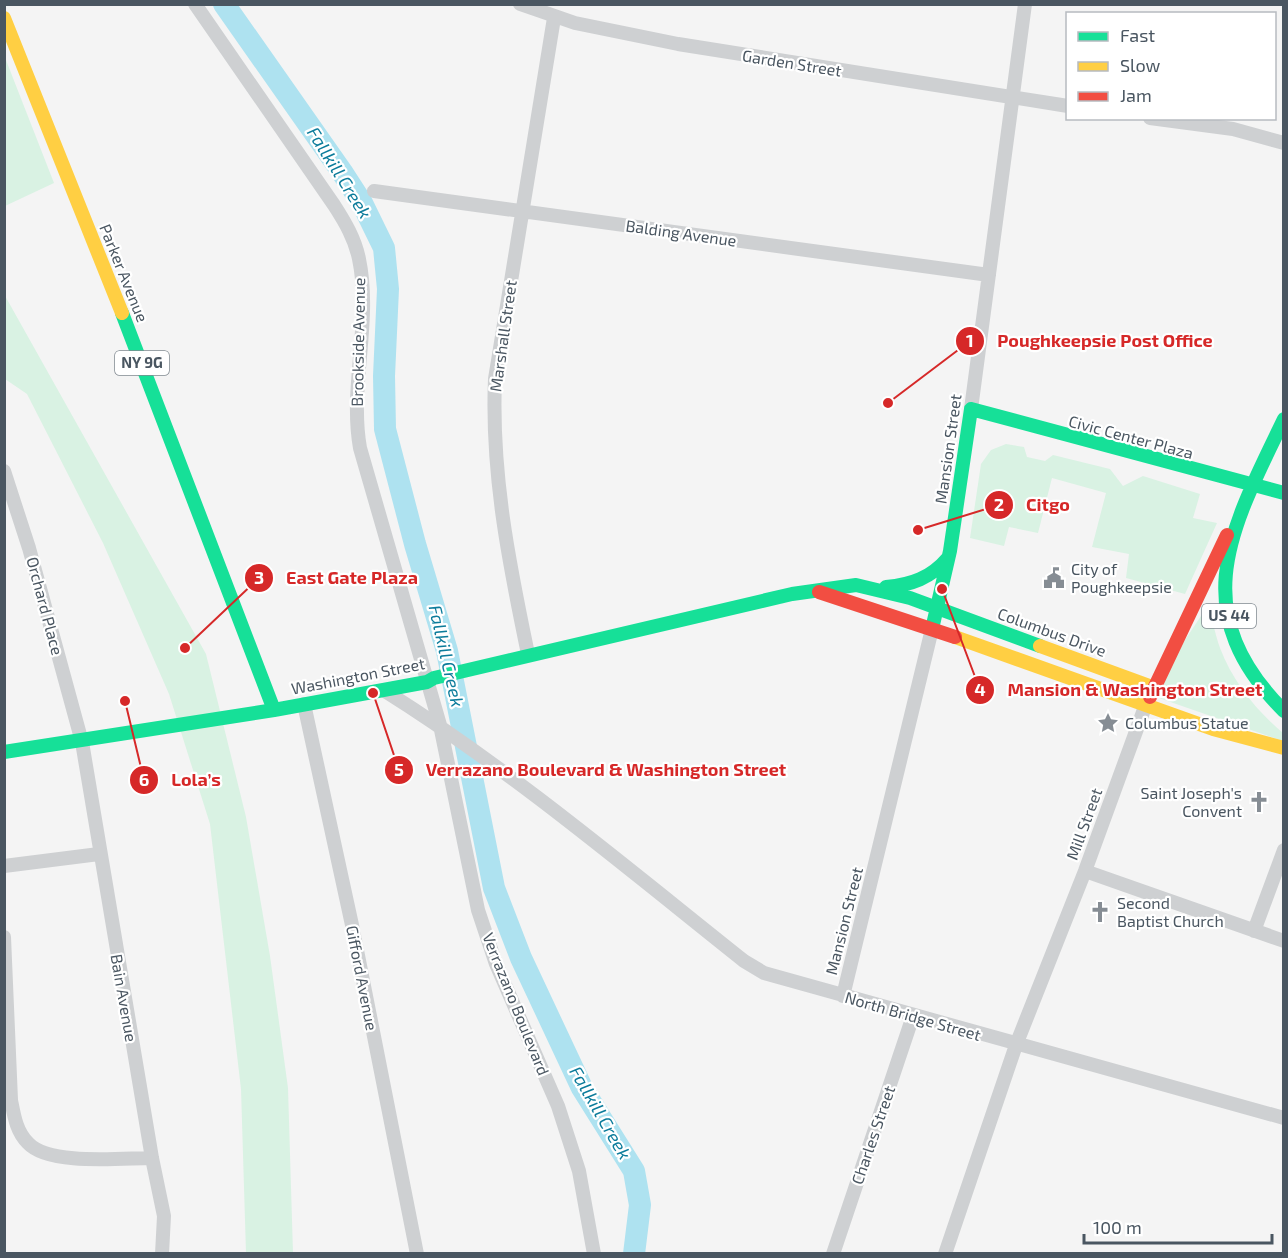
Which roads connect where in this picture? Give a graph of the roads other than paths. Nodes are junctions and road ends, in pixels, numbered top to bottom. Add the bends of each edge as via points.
1 (195, 4) edge
2 (520, 4) edge
3 (1025, 4) edge
4 (4, 18) edge
5 (554, 18) junction
6 (1013, 98) junction
7 (1066, 106) edge
8 (1165, 120) edge
9 (1284, 143) edge
10 (374, 191) dead end
11 (522, 211) junction
12 (989, 275) junction
13 (971, 410) junction
14 (1284, 419) edge
15 (4, 471) edge
16 (1253, 485) junction
17 (1284, 494) edge
18 (1243, 508) junction
19 (949, 557) junction
20 (863, 586) junction
21 (819, 592) junction
22 (938, 608) junction
23 (932, 629) junction
24 (528, 654) junction
25 (431, 680) junction
26 (1155, 688) junction
27 (385, 691) junction
28 (304, 704) junction
29 (1146, 704) junction
30 (274, 710) junction
31 (1284, 711) edge
32 (440, 725) junction
33 (82, 742) junction
34 (1284, 748) edge
35 (4, 752) edge
36 (1284, 850) edge
37 (99, 854) junction
38 (4, 866) edge
39 (1085, 871) junction
40 (1254, 931) junction
41 (4, 937) edge
42 (1284, 941) edge
43 (843, 996) junction
44 (913, 1016) junction
45 (1016, 1046) junction
46 (1284, 1118) edge
47 (152, 1158) junction
48 (162, 1254) edge
49 (417, 1254) edge
50 (594, 1254) edge
51 (833, 1254) edge
52 (945, 1254) edge

1 - 25 street, Brookside Avenue via 334,205 353,240 359,259 362,301 357,432
2 - 5 street, Garden Street
3 - 6 street, Mansion Street
4 - 30 main road, Parker Avenue / NY 9G via 127,324
5 - 6 street, Garden Street via 678,44
5 - 11 street, Marshall Street
6 - 7 street, Garden Street
6 - 12 street, Mansion Street
8 - 9 street via 1233,129
10 - 11 street, Balding Avenue
11 - 12 street, Balding Avenue
11 - 24 street, Marshall Street via 493,412 497,482
12 - 13 street, Mansion Street
13 - 16 main road, Civic Center Plaza
13 - 19 main road, Mansion Street
14 - 16 main road, Mill Street / US 44
15 - 33 street, Orchard Place
16 - 17 main road, Civic Center Plaza
16 - 18 main road, Mill Street / US 44
18 - 26 main road, Mill Street via 1216,553
18 - 31 main road, US 44 via 1226,563 1228,609 1246,664
19 - 20 main road via 935,572 917,582
19 - 22 main road, Mansion Street
20 - 21 main road, Washington Street
20 - 22 main road, Washington Street
21 - 23 main road, Washington Street
21 - 24 main road, Washington Street via 763,600
22 - 23 main road, Mansion Street
22 - 26 main road, Columbus Drive
23 - 29 main road
23 - 43 street, Mansion Street
24 - 25 main road, Washington Street
25 - 27 main road, Washington Street
25 - 32 street, Verrazano Boulevard
26 - 29 main road, Mill Street
27 - 28 main road, Washington Street
27 - 32 street, North Bridge Street
28 - 30 main road, Washington Street
28 - 49 street, Gifford Avenue
29 - 34 main road via 1213,729
29 - 39 street, Mill Street
30 - 33 main road, Washington Street
32 - 43 street, North Bridge Street via 744,961 764,973
32 - 50 street, Verrazano Boulevard via 478,910 496,964 558,1106 579,1171
33 - 35 main road, Washington Street
33 - 37 street, Bain Avenue
36 - 40 street
37 - 38 street
37 - 47 street, Bain Avenue
39 - 40 street
39 - 45 street, Mill Street
40 - 42 street
41 - 47 street via 11,1100 15,1124 28,1144 51,1156
43 - 44 street, North Bridge Street
44 - 45 street, North Bridge Street
44 - 51 street, Charles Street
45 - 46 street, North Bridge Street
45 - 52 street, Mill Street
47 - 48 street, Bain Avenue via 164,1216

